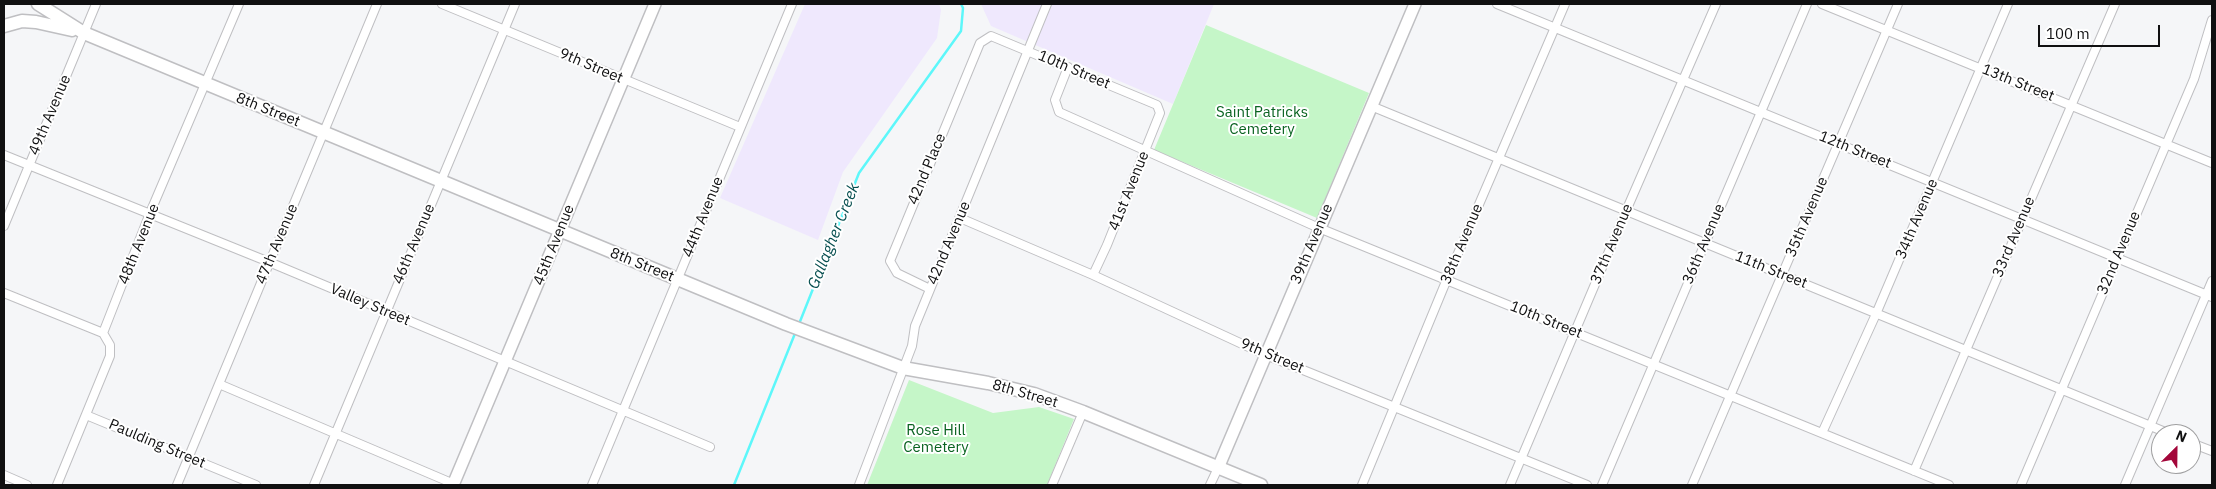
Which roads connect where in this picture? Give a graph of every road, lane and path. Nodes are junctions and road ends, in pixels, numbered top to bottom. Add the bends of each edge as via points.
1 (38, 4) edge
2 (96, 4) edge
3 (239, 4) edge
4 (377, 4) edge
5 (442, 4) edge
6 (515, 4) edge
7 (655, 4) edge
8 (792, 4) edge
9 (1047, 4) edge
10 (1415, 4) edge
11 (1497, 4) edge
12 (1565, 4) edge
13 (1716, 4) edge
14 (1807, 4) edge
15 (1822, 4) edge
16 (1898, 4) edge
17 (2008, 4) edge
18 (2115, 4) edge
19 (2212, 20) edge
20 (4, 26) edge
21 (1556, 27) junction
22 (504, 30) junction
23 (1887, 30) junction
24 (84, 33) junction
25 (991, 36) joint
26 (1029, 51) junction
27 (1068, 68) junction
28 (1981, 68) junction
29 (624, 79) junction
30 (1684, 79) junction
31 (206, 84) junction
32 (2072, 105) junction
33 (1157, 106) joint
34 (1371, 106) junction
35 (1760, 112) junction
36 (740, 127) junction
37 (323, 132) junction
38 (1839, 143) junction
39 (2166, 144) junction
40 (1145, 151) junction
41 (4, 155) edge
42 (1499, 158) junction
43 (2212, 163) edge
44 (28, 166) junction
45 (441, 181) junction
46 (1933, 182) junction
47 (1626, 211) junction
48 (150, 213) junction
49 (960, 218) junction
50 (2022, 218) junction
51 (4, 226) edge
52 (1319, 228) junction
53 (560, 230) junction
54 (1704, 243) junction
55 (2117, 257) junction
56 (269, 262) junction
57 (1093, 275) junction
58 (1782, 275) junction
59 (678, 279) junction
60 (1447, 279) junction
61 (2212, 281) edge
62 (930, 288) junction
63 (4, 293) edge
64 (2209, 295) edge
65 (385, 311) junction
66 (1876, 314) junction
67 (103, 332) junction
68 (1575, 332) junction
69 (1966, 350) junction
70 (1266, 355) junction
71 (506, 362) junction
72 (1652, 364) junction
73 (903, 368) junction
74 (219, 384) junction
75 (2061, 389) junction
76 (1731, 396) junction
77 (1395, 407) junction
78 (623, 411) junction
79 (1083, 412) junction
80 (86, 415) junction
81 (2150, 426) junction
82 (335, 433) junction
83 (1822, 433) junction
84 (710, 447) dead end
85 (188, 458) junction
86 (1521, 459) junction
87 (1218, 468) junction
88 (1914, 471) junction
89 (4, 475) edge
90 (28, 485) edge
91 (57, 485) edge
92 (176, 485) edge
93 (256, 485) edge
94 (314, 485) edge
95 (454, 485) edge
96 (592, 485) edge
97 (859, 485) edge
98 (1052, 485) edge
99 (1210, 485) edge
100 (1261, 485) edge
101 (1362, 485) edge
102 (1510, 485) edge
103 (1587, 485) edge
104 (1602, 485) edge
105 (1692, 485) edge
106 (1949, 485) edge
107 (2021, 485) edge
108 (2125, 485) edge

1 - 24 main road, 8th Street
2 - 24 street, 49th Avenue
3 - 31 street, 48th Avenue
4 - 37 street, 47th Avenue
5 - 22 street, 9th Street
6 - 22 street, 46th Avenue
7 - 29 street, 45th Avenue
8 - 36 street, 44th Avenue
9 - 26 street, 42nd Avenue
10 - 34 street, 39th Avenue
11 - 21 street, 12th Street
12 - 21 street, 38th Avenue
13 - 30 street, 37th Avenue
14 - 35 street, 36th Avenue
15 - 23 street, 13th Street
16 - 23 street, 35th Avenue
17 - 28 street, 34th Avenue
18 - 32 street, 33rd Avenue
19 - 39 street, 32nd Avenue via 2194,79
20 - 24 main road via 22,21 36,22
21 - 30 street, 12th Street
21 - 42 street, 38th Avenue
22 - 29 street, 9th Street
22 - 45 street, 46th Avenue
23 - 28 street, 13th Street
23 - 38 street, 35th Avenue
24 - 31 main road, 8th Street
24 - 44 street, 49th Avenue
25 - 26 street, 10th Street
25 - 62 street, 42nd Place via 980,43 890,261 897,274
26 - 27 street, 10th Street
26 - 49 street, 42nd Avenue
27 - 33 street, 10th Street
27 - 40 street, 10th Street via 1056,100 1059,112
28 - 32 street, 13th Street
28 - 46 street, 34th Avenue
29 - 36 street, 9th Street
29 - 53 street, 45th Avenue
30 - 35 street, 12th Street
30 - 47 street, 37th Avenue
31 - 37 main road, 8th Street
31 - 48 street, 48th Avenue
32 - 39 street, 13th Street
32 - 50 street, 33rd Avenue
33 - 40 street, 41st Avenue via 1160,113
34 - 42 street, 11th Street
34 - 52 street, 39th Avenue
35 - 38 street, 12th Street
35 - 54 street, 36th Avenue
36 - 59 street, 44th Avenue
37 - 45 main road, 8th Street
37 - 56 street, 47th Avenue
38 - 46 street, 12th Street
38 - 58 street, 35th Avenue
39 - 43 street, 13th Street
39 - 55 street, 32nd Avenue
40 - 52 street, 10th Street
40 - 57 street, 41st Avenue
41 - 44 street, Valley Street
42 - 47 street, 11th Street
42 - 60 street, 38th Avenue
44 - 48 street, Valley Street
44 - 51 street, 49th Avenue
45 - 53 main road, 8th Street
45 - 65 street, 46th Avenue
46 - 50 street, 12th Street
46 - 66 street, 34th Avenue
47 - 54 street, 11th Street
47 - 68 street, 37th Avenue
48 - 56 street, Valley Street
48 - 67 street, 48th Avenue
49 - 57 street, 9th Street
49 - 62 street, 42nd Avenue
50 - 55 street, 12th Street
50 - 69 street, 33rd Avenue
52 - 60 street, 10th Street
52 - 70 street, 39th Avenue
53 - 59 main road, 8th Street
53 - 71 street, 45th Avenue
54 - 58 street, 11th Street
54 - 72 street, 36th Avenue
55 - 64 street, 12th Street
55 - 75 street, 32nd Avenue
56 - 65 street, Valley Street
56 - 74 street, 47th Avenue
57 - 70 street, 9th Street
58 - 66 street, 11th Street
58 - 76 street, 35th Avenue
59 - 73 main road, 8th Street
59 - 78 street, 44th Avenue
60 - 68 street, 10th Street
60 - 77 street, 38th Avenue
61 - 64 street
62 - 73 street, 42nd Avenue
63 - 67 street
64 - 81 street
65 - 71 street, Valley Street
65 - 82 street, 46th Avenue
66 - 69 street, 11th Street
66 - 83 street, 34th Avenue
67 - 80 street via 110,345 110,356
68 - 72 street, 10th Street
68 - 86 street, 37th Avenue
69 - 75 street, 11th Street
69 - 88 street, 33rd Avenue
70 - 77 street, 9th Street
70 - 87 street, 39th Avenue
71 - 78 street, Valley Street
71 - 95 street, 45th Avenue
72 - 76 street, 10th Street
72 - 104 street, 36th Avenue
73 - 79 main road, 8th Street via 1025,392
73 - 97 street, 42nd Avenue
74 - 82 street
74 - 85 street, 47th Avenue
75 - 81 street, 11th Street
75 - 107 street, 32nd Avenue
76 - 83 street, 10th Street
76 - 105 street, 35th Avenue
77 - 86 street, 9th Street
77 - 101 street, 38th Avenue
78 - 84 street, Valley Street
78 - 96 street, 44th Avenue
79 - 87 main road, 8th Street
79 - 98 street
80 - 85 street, Paulding Street
80 - 91 street
81 - 108 street
82 - 94 street, 46th Avenue
82 - 95 street
83 - 88 street, 10th Street
85 - 92 street, 47th Avenue
85 - 93 street, Paulding Street
86 - 102 street, 37th Avenue
86 - 103 street, 9th Street
87 - 99 street, 39th Avenue
87 - 100 main road, 8th Street
88 - 106 street, 10th Street
89 - 90 street

